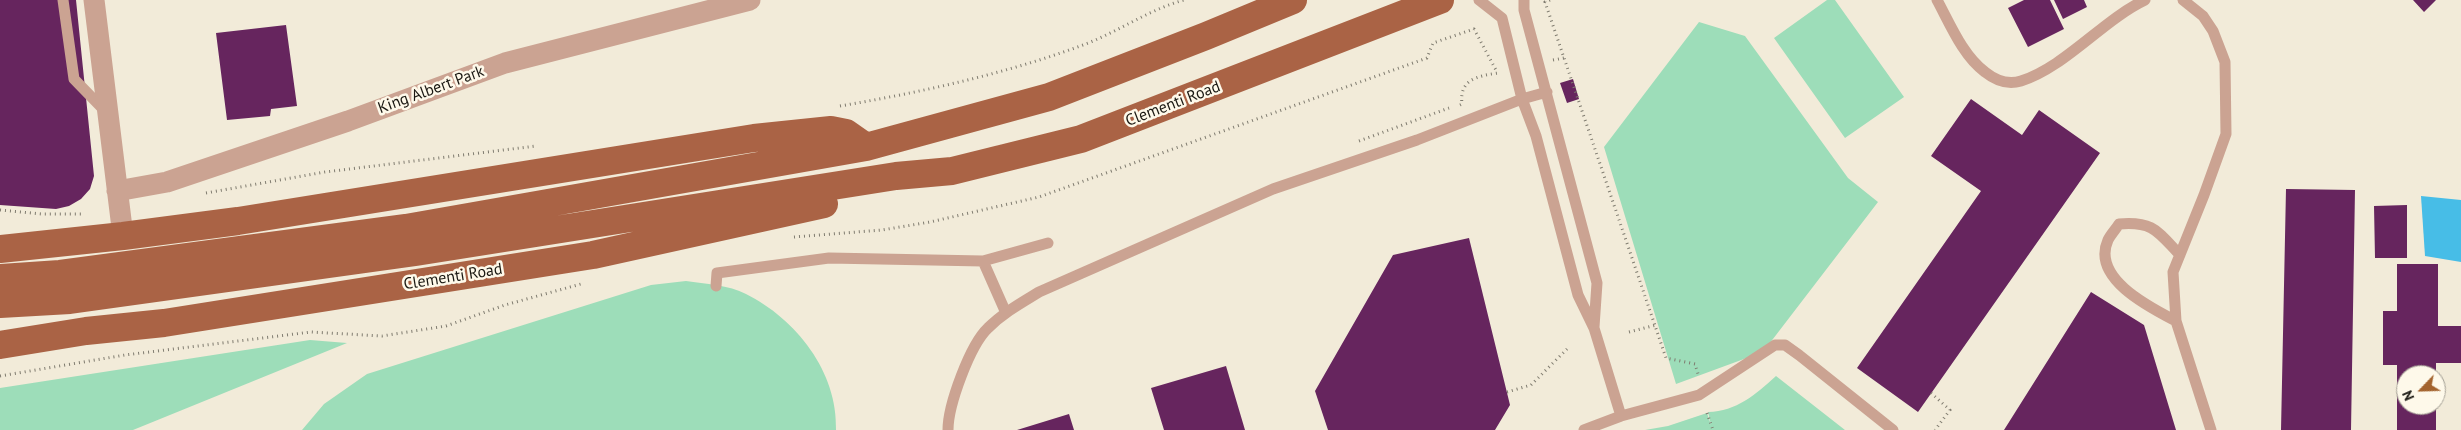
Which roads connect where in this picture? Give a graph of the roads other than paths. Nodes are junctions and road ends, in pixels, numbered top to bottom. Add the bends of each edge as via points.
1 (63, 0) edge
2 (94, 0) edge
3 (750, 0) edge
4 (1293, 0) edge
5 (1440, 0) edge
6 (1479, 0) edge
7 (1524, 0) edge
8 (1937, 0) edge
9 (2145, 0) edge
10 (2183, 0) edge
11 (1547, 92) junction
12 (1522, 99) junction
13 (107, 112) junction
14 (866, 147) junction
15 (896, 176) junction
16 (120, 213) junction
17 (411, 240) junction
18 (43, 243) junction
19 (1048, 244) dead end
20 (0, 249) edge
21 (2180, 255) junction
22 (983, 261) junction
23 (0, 278) edge
24 (716, 286) dead end
25 (0, 304) edge
26 (1006, 313) junction
27 (2176, 321) junction
28 (1594, 328) junction
29 (86, 331) junction
30 (0, 345) edge
31 (1621, 416) junction
32 (948, 430) edge
33 (1584, 430) edge
34 (1893, 430) edge
35 (2212, 430) edge

1 - 13 lane via 74,79
2 - 13 street
3 - 16 street, King Albert Park via 505,63 168,182
4 - 14 main road, Clementi Road via 1049,97
5 - 15 main road, Clementi Road via 1080,140 952,171
6 - 12 lane via 1502,18
7 - 11 lane
8 - 9 lane via 1970,57 1985,72 2002,82 2019,81 2042,71
10 - 21 lane via 2203,16 2213,31 2225,62 2226,134
11 - 12 lane
11 - 28 lane via 1597,283
12 - 26 lane via 1417,140 1273,189 1039,292
12 - 28 lane via 1538,144 1578,295
13 - 16 street
14 - 16 main road via 846,133 831,130 754,138 238,221
14 - 17 main road, Clementi Road
15 - 17 main road, Clementi Road
15 - 29 main road, Clementi Road via 870,194 593,255 164,323
16 - 18 main road
17 - 23 main road, Clementi Road
17 - 25 main road, Clementi Road via 70,300
18 - 20 main road
18 - 29 main road via 33,285 36,310 50,324
19 - 22 lane
21 - 27 lane via 2173,272
21 - 27 lane via 2152,227 2136,222 2119,224 2108,241 2106,262 2116,280 2142,304
22 - 24 lane via 829,258 717,273
22 - 26 lane
26 - 32 lane via 986,329 972,354 957,388
27 - 35 lane
28 - 31 lane
29 - 30 main road, Clementi Road
31 - 33 lane
31 - 34 lane via 1698,395 1766,349 1780,345 1799,355

